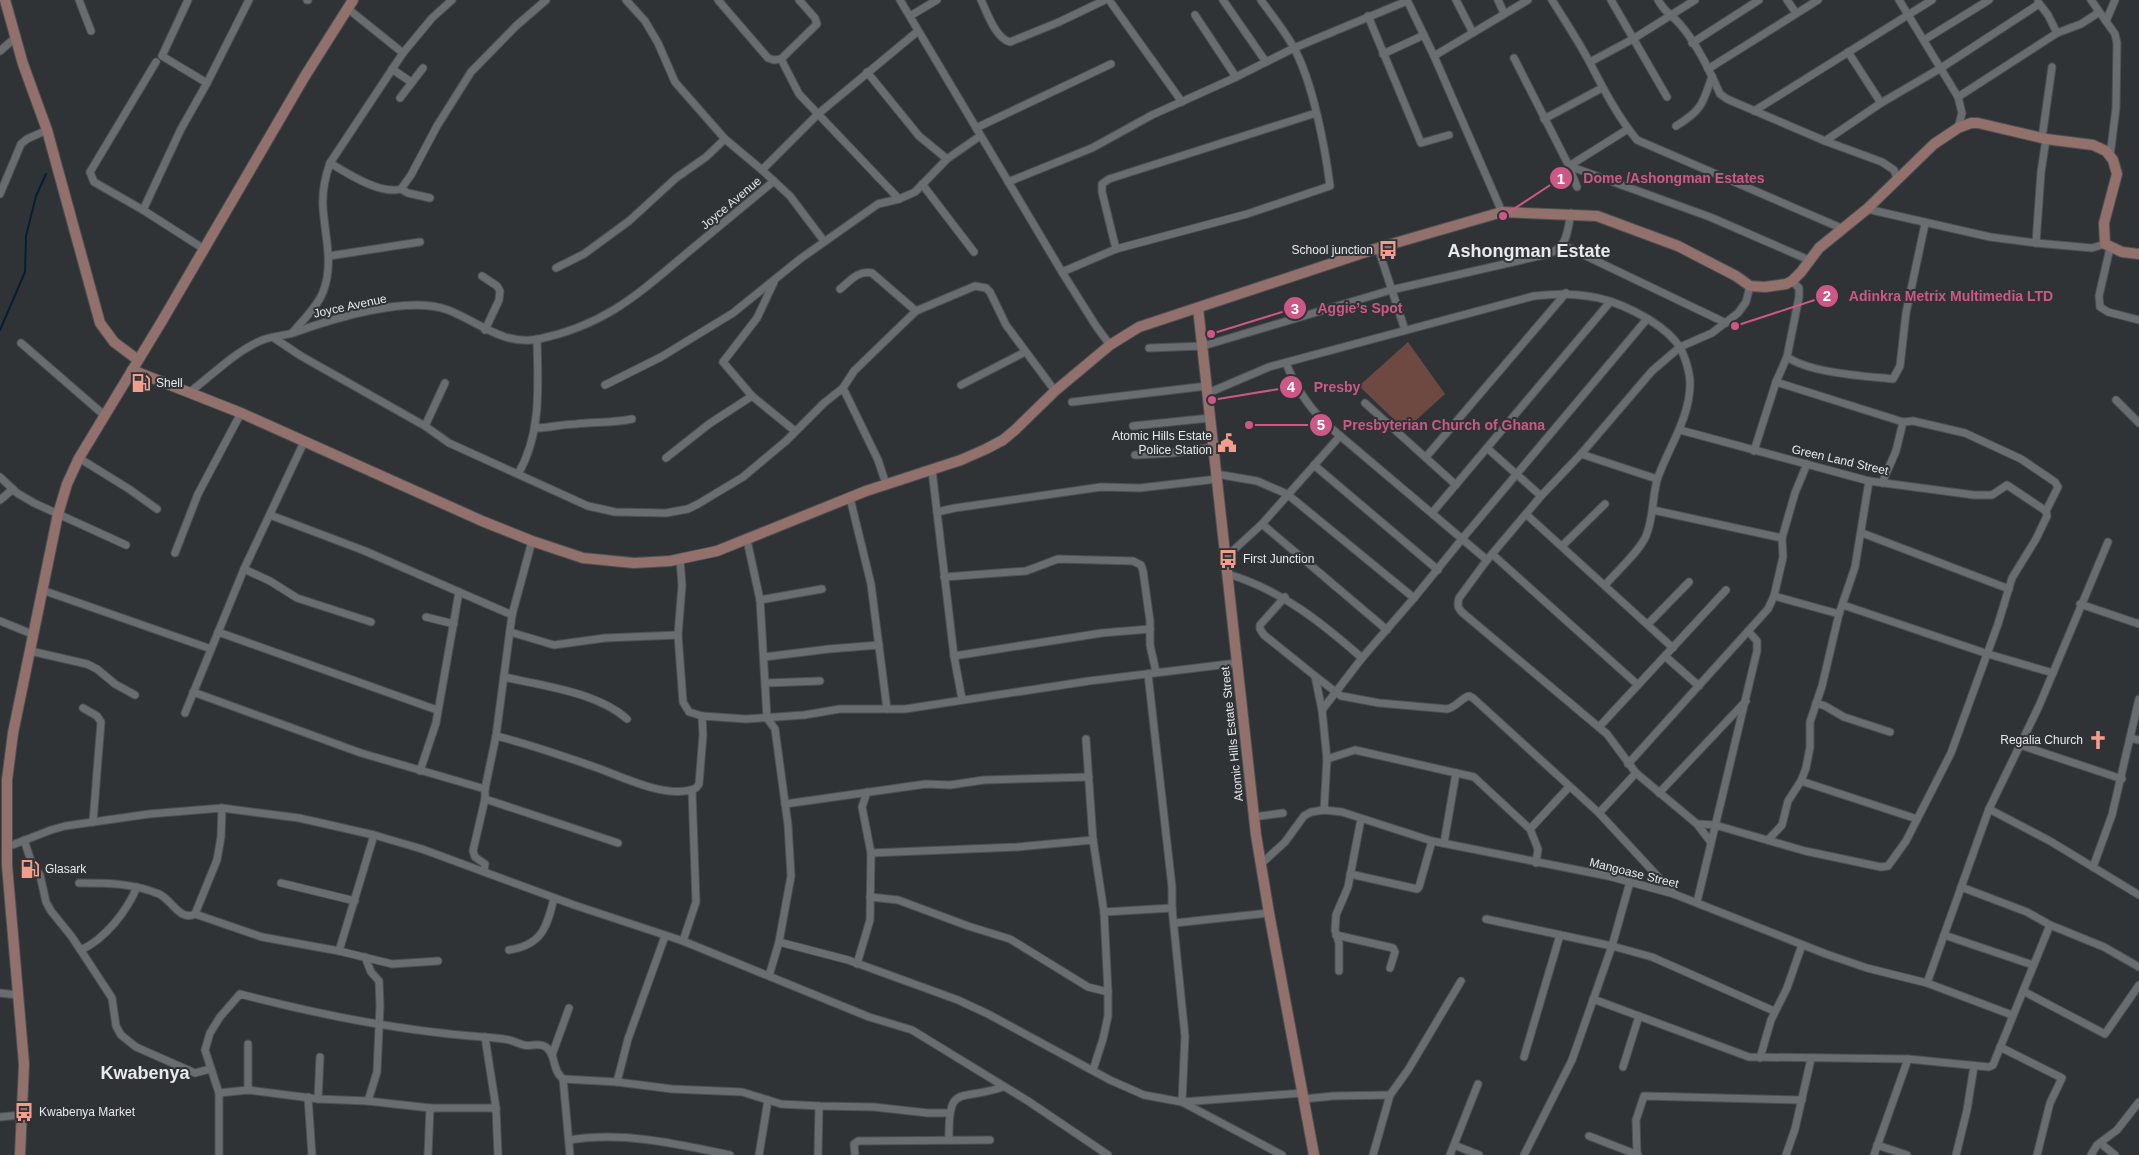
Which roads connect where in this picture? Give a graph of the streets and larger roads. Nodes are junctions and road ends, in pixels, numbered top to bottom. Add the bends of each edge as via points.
1 (5, 0) edge
2 (79, 0) edge
3 (188, 0) edge
4 (249, 0) edge
5 (452, 0) edge
6 (546, 0) edge
7 (626, 0) edge
8 (718, 0) edge
9 (799, 0) edge
10 (900, 0) edge
11 (936, 0) edge
12 (981, 0) edge
13 (1105, 0) edge
14 (1109, 0) edge
15 (1224, 0) edge
16 (1261, 0) edge
17 (1407, 0) edge
18 (1456, 0) edge
19 (1498, 0) edge
20 (1528, 0) edge
21 (1552, 0) edge
22 (1611, 0) edge
23 (1658, 0) edge
24 (1695, 0) edge
25 (1759, 0) edge
26 (1787, 0) edge
27 (1818, 0) edge
28 (1899, 0) edge
29 (1932, 0) edge
30 (1989, 0) edge
31 (2091, 0) edge
32 (2115, 0) edge
33 (2038, 2) edge
34 (350, 4) edge
35 (1796, 13) junction
36 (2098, 13) junction
37 (1504, 14) junction
38 (1195, 15) dead end
39 (1908, 15) junction
40 (910, 16) junction
41 (1368, 16) junction
42 (1669, 16) junction
43 (2106, 21) junction
44 (91, 31) dead end
45 (918, 31) junction
46 (1473, 33) junction
47 (2057, 33) junction
48 (1424, 35) junction
49 (15, 38) junction
50 (1633, 39) junction
51 (1924, 40) junction
52 (1692, 43) junction
53 (1294, 48) junction
54 (0, 51) edge
55 (1848, 52) junction
56 (403, 53) junction
57 (1383, 54) junction
58 (1434, 56) junction
59 (1514, 58) dead end
60 (781, 59) junction
61 (156, 62) dead end
62 (1266, 62) junction
63 (1590, 62) junction
64 (1111, 64) dead end
65 (2052, 67) dead end
66 (423, 68) dead end
67 (1941, 68) junction
68 (392, 69) junction
69 (867, 72) junction
70 (1710, 73) junction
71 (1236, 77) junction
72 (411, 82) junction
73 (207, 83) junction
74 (1602, 88) junction
75 (1667, 97) dead end
76 (1958, 97) junction
77 (400, 98) dead end
78 (1182, 102) junction
79 (1881, 103) junction
80 (1754, 111) junction
81 (1316, 113) junction
82 (818, 114) junction
83 (1544, 119) junction
84 (1676, 126) dead end
85 (976, 128) junction
86 (1958, 128) junction
87 (1628, 129) junction
88 (47, 130) junction
89 (1449, 135) dead end
90 (980, 136) junction
91 (2044, 138) junction
92 (725, 139) junction
93 (1825, 141) junction
94 (2110, 156) junction
95 (948, 159) junction
96 (330, 163) junction
97 (1569, 166) junction
98 (762, 170) junction
99 (1897, 178) junction
100 (774, 181) junction
101 (1008, 182) junction
102 (922, 184) junction
103 (1577, 188) dead end
104 (401, 189) junction
105 (0, 194) edge
106 (430, 198) dead end
107 (899, 199) junction
108 (1867, 209) junction
109 (143, 210) junction
110 (1502, 212) junction
111 (1571, 214) junction
112 (1925, 224) junction
113 (1841, 228) junction
114 (824, 241) junction
115 (420, 242) dead end
116 (2036, 243) junction
117 (1563, 245) junction
118 (2108, 246) junction
119 (1378, 248) junction
120 (204, 249) junction
121 (1116, 249) junction
122 (974, 252) dead end
123 (2139, 254) edge
124 (329, 256) junction
125 (1809, 260) junction
126 (556, 268) dead end
127 (1062, 272) junction
128 (482, 276) dead end
129 (774, 281) junction
130 (1792, 281) junction
131 (1750, 286) junction
132 (840, 289) dead end
133 (1391, 290) junction
134 (1566, 293) junction
135 (1610, 302) junction
136 (1198, 308) junction
137 (916, 311) junction
138 (1647, 319) junction
139 (2139, 320) edge
140 (1726, 323) junction
141 (485, 330) junction
142 (1405, 330) junction
143 (293, 333) junction
144 (274, 338) junction
145 (537, 339) junction
146 (21, 343) dead end
147 (1110, 345) junction
148 (1203, 346) junction
149 (1680, 347) junction
150 (1149, 348) dead end
151 (1025, 352) junction
152 (1787, 357) junction
153 (138, 360) junction
154 (1286, 363) junction
155 (132, 370) junction
156 (1776, 382) junction
157 (445, 383) dead end
158 (605, 385) dead end
159 (961, 385) dead end
160 (843, 388) junction
161 (1207, 390) junction
162 (1055, 391) junction
163 (190, 392) junction
164 (752, 396) junction
165 (2116, 400) dead end
166 (1072, 402) dead end
167 (1365, 403) dead end
168 (241, 413) junction
169 (104, 415) junction
170 (1210, 418) junction
171 (632, 419) dead end
172 (1904, 422) junction
173 (2139, 423) edge
174 (425, 426) junction
175 (1133, 426) dead end
176 (536, 428) junction
177 (1680, 430) junction
178 (795, 431) junction
179 (1340, 436) junction
180 (304, 442) junction
181 (1213, 447) junction
182 (1487, 448) junction
183 (1754, 451) junction
184 (1581, 454) junction
185 (1136, 455) dead end
186 (1426, 457) junction
187 (79, 458) junction
188 (666, 458) dead end
189 (1806, 464) junction
190 (1314, 465) junction
191 (932, 470) junction
192 (1518, 473) junction
193 (518, 474) junction
194 (0, 476) edge
195 (1217, 476) junction
196 (1657, 479) junction
197 (1869, 481) junction
198 (1882, 483) junction
199 (886, 484) junction
200 (1456, 485) junction
201 (13, 489) junction
202 (1287, 494) junction
203 (1541, 496) junction
204 (850, 498) junction
205 (0, 500) edge
206 (1605, 504) dead end
207 (157, 509) dead end
208 (1653, 510) junction
209 (2046, 511) junction
210 (936, 512) junction
211 (1432, 513) junction
212 (58, 514) junction
213 (270, 515) junction
214 (1527, 515) junction
215 (1262, 524) junction
216 (1862, 533) junction
217 (1782, 538) junction
218 (1462, 539) junction
219 (747, 540) junction
220 (532, 541) junction
221 (2108, 542) dead end
222 (126, 545) dead end
223 (1562, 546) junction
224 (174, 553) dead end
225 (1226, 557) junction
226 (1489, 557) junction
227 (680, 559) junction
228 (244, 570) junction
229 (1438, 570) junction
230 (1228, 574) junction
231 (944, 577) junction
232 (1689, 582) dead end
233 (1605, 585) junction
234 (822, 589) dead end
235 (2009, 589) junction
236 (42, 590) junction
237 (1726, 590) dead end
238 (458, 592) junction
239 (1774, 596) junction
240 (1284, 597) junction
241 (1414, 598) junction
242 (760, 600) junction
243 (2080, 604) junction
244 (1843, 605) junction
245 (1839, 614) junction
246 (512, 615) junction
247 (426, 617) dead end
248 (0, 621) edge
249 (371, 622) dead end
250 (454, 624) junction
251 (1648, 624) junction
252 (2139, 624) edge
253 (1150, 629) junction
254 (1387, 630) junction
255 (1748, 631) junction
256 (218, 632) junction
257 (510, 632) junction
258 (32, 634) junction
259 (678, 635) junction
260 (879, 645) junction
261 (1673, 648) junction
262 (211, 649) junction
263 (30, 651) junction
264 (1988, 654) junction
265 (954, 656) junction
266 (764, 657) junction
267 (1666, 657) junction
268 (1362, 658) junction
269 (1237, 663) junction
270 (1156, 672) junction
271 (1148, 674) junction
272 (2053, 674) junction
273 (1315, 676) junction
274 (504, 677) junction
275 (820, 681) dead end
276 (766, 683) junction
277 (1638, 684) junction
278 (1698, 686) junction
279 (194, 692) junction
280 (1336, 692) junction
281 (135, 694) dead end
282 (962, 699) junction
283 (2139, 699) edge
284 (1747, 700) junction
285 (1816, 703) junction
286 (83, 708) dead end
287 (887, 709) junction
288 (437, 710) junction
289 (1322, 710) junction
290 (185, 713) dead end
291 (702, 716) junction
292 (767, 718) junction
293 (627, 719) dead end
294 (1599, 727) junction
295 (1890, 732) dead end
296 (496, 736) junction
297 (2130, 738) junction
298 (1086, 739) dead end
299 (2139, 740) edge
300 (2020, 745) junction
301 (1327, 759) junction
302 (1628, 764) junction
303 (420, 771) junction
304 (1456, 773) junction
305 (1636, 773) junction
306 (1089, 777) junction
307 (2122, 779) junction
308 (1800, 781) junction
309 (1569, 787) junction
310 (485, 789) junction
311 (692, 790) junction
312 (867, 792) junction
313 (851, 794) junction
314 (1659, 794) junction
315 (485, 799) junction
316 (785, 804) junction
317 (862, 807) junction
318 (222, 808) junction
319 (1989, 809) junction
320 (1324, 810) junction
321 (1283, 813) dead end
322 (1599, 814) junction
323 (1254, 817) junction
324 (1361, 819) junction
325 (1917, 819) junction
326 (93, 822) junction
327 (1697, 824) junction
328 (1715, 825) junction
329 (1530, 829) junction
330 (374, 835) junction
331 (24, 840) junction
332 (1093, 840) junction
333 (1768, 840) junction
334 (1432, 841) junction
335 (1710, 841) junction
336 (618, 843) dead end
337 (1444, 843) junction
338 (3, 846) edge
339 (871, 854) junction
340 (1536, 863) junction
341 (1261, 864) junction
342 (2093, 867) junction
343 (484, 870) junction
344 (1350, 874) junction
345 (1630, 882) junction
346 (79, 883) dead end
347 (281, 883) dead end
348 (137, 887) junction
349 (1961, 887) junction
350 (2138, 893) edge
351 (1674, 894) junction
352 (870, 897) junction
353 (554, 898) junction
354 (355, 901) junction
355 (1696, 902) junction
356 (1172, 908) junction
357 (1104, 912) junction
358 (1269, 913) junction
359 (194, 914) junction
360 (1486, 919) dead end
361 (1175, 923) junction
362 (2050, 925) junction
363 (1336, 935) junction
364 (1560, 935) junction
365 (1944, 935) junction
366 (665, 936) junction
367 (684, 941) junction
368 (779, 942) junction
369 (1802, 945) junction
370 (1612, 946) junction
371 (81, 950) junction
372 (510, 950) dead end
373 (339, 951) junction
374 (365, 957) junction
375 (438, 961) dead end
376 (857, 964) junction
377 (2033, 965) junction
378 (2139, 967) edge
379 (1390, 968) dead end
380 (1339, 971) dead end
381 (769, 976) junction
382 (1461, 981) dead end
383 (1928, 983) junction
384 (2139, 985) edge
385 (2023, 991) junction
386 (1108, 992) junction
387 (0, 994) edge
388 (17, 995) junction
389 (1593, 999) junction
390 (569, 1008) dead end
391 (1774, 1012) junction
392 (2012, 1015) junction
393 (1639, 1016) junction
394 (379, 1026) junction
395 (485, 1037) junction
396 (248, 1044) dead end
397 (2000, 1047) junction
398 (552, 1055) junction
399 (320, 1057) dead end
400 (1524, 1057) dead end
401 (1760, 1058) junction
402 (1811, 1059) junction
403 (1908, 1059) junction
404 (1974, 1066) junction
405 (1623, 1067) dead end
406 (210, 1069) junction
407 (1093, 1070) junction
408 (563, 1079) junction
409 (617, 1082) junction
410 (1478, 1084) dead end
411 (1003, 1087) junction
412 (248, 1090) junction
413 (219, 1093) junction
414 (1390, 1095) junction
415 (1303, 1096) junction
416 (308, 1097) junction
417 (318, 1098) junction
418 (768, 1100) junction
419 (1802, 1100) junction
420 (368, 1101) junction
421 (1182, 1102) junction
422 (2139, 1102) edge
423 (819, 1106) junction
424 (430, 1108) junction
425 (496, 1108) junction
426 (948, 1113) junction
427 (21, 1115) junction
428 (0, 1117) edge
429 (1588, 1136) dead end
430 (569, 1140) junction
431 (949, 1140) junction
432 (990, 1140) dead end
433 (2100, 1143) junction
434 (1454, 1144) junction
435 (1878, 1145) junction
436 (20, 1155) edge
437 (219, 1155) edge
438 (312, 1155) edge
439 (428, 1155) edge
440 (498, 1155) edge
441 (570, 1155) edge
442 (730, 1155) edge
443 (759, 1155) edge
444 (818, 1155) edge
445 (855, 1155) edge
446 (1108, 1155) edge
447 (1282, 1155) edge
448 (1314, 1155) edge
449 (1373, 1155) edge
450 (1450, 1155) edge
451 (1479, 1155) edge
452 (1524, 1155) edge
453 (1637, 1155) edge
454 (1786, 1155) edge
455 (1874, 1155) edge
456 (1907, 1155) edge
457 (1956, 1155) edge
458 (2037, 1155) edge
459 (2091, 1155) edge
460 (2115, 1155) edge

1 - 49 street
2 - 44 street
3 - 73 street via 162,56
4 - 73 street
5 - 56 street
6 - 104 street via 472,72
7 - 92 street via 654,35 675,82
8 - 60 street via 768,58
9 - 60 street via 815,18 816,24
10 - 40 street
11 - 40 street
12 - 13 street via 998,33 1010,42
14 - 78 street
15 - 62 street
16 - 53 street
17 - 41 street
17 - 48 street
18 - 46 street
19 - 37 street
20 - 37 street
21 - 63 street
22 - 50 street
23 - 42 street
24 - 42 street
25 - 52 street
26 - 35 street
27 - 35 street
28 - 39 street
29 - 39 street
30 - 51 street
31 - 36 street
32 - 43 street
33 - 47 street
33 - 67 street
34 - 56 street
34 - 120 street
35 - 70 street
36 - 43 street
36 - 47 street
37 - 46 street
38 - 71 street
39 - 51 street
39 - 55 street
40 - 45 street
41 - 53 street
41 - 57 street
42 - 50 street
42 - 52 street via 1676,20
43 - 94 street via 2118,43 2116,108
45 - 69 street
45 - 85 street
46 - 58 street
47 - 76 street
48 - 57 street
48 - 58 street
49 - 54 street
49 - 88 street
50 - 63 street
50 - 75 street
51 - 67 street
52 - 70 street
53 - 62 street
53 - 81 street via 1308,80
55 - 79 street
55 - 80 street
56 - 68 street
57 - 89 street via 1421,143
58 - 110 street
59 - 83 street
60 - 82 street via 794,88
61 - 109 street via 90,172 94,182
62 - 71 street
63 - 74 street
64 - 85 street
65 - 91 street
66 - 72 street
67 - 76 street
67 - 79 street
68 - 72 street
68 - 96 street
69 - 82 street
69 - 95 street via 919,136
70 - 80 street via 1720,94
70 - 84 street via 1706,95 1696,113
71 - 78 street
72 - 77 street
73 - 109 street via 181,129
74 - 83 street
74 - 87 street
76 - 86 street via 1962,113
78 - 101 street via 1092,148
79 - 93 street
80 - 93 street
81 - 121 street via 1109,179 1102,184 1102,192
81 - 121 street via 1330,186 1247,214
82 - 98 street
82 - 107 street
83 - 97 street
85 - 90 street
86 - 91 street via 1978,123
86 - 99 street via 1934,144
87 - 97 street
87 - 113 street via 1637,140 1648,146
88 - 105 street via 22,144
88 - 153 street via 100,323 114,342
90 - 95 street
90 - 101 street
91 - 94 street via 2093,145
91 - 116 street
92 - 98 street
92 - 126 street via 629,221 584,254
93 - 99 street via 1887,164
94 - 118 street via 2117,174 2104,224
95 - 102 street
96 - 104 street via 362,181 391,190
96 - 124 street via 325,177 323,206
97 - 103 street
97 - 125 street via 1710,217
98 - 100 street
99 - 108 street
100 - 114 street via 790,196
100 - 145 street, Joyce Avenue via 638,296 582,326
101 - 127 street
102 - 107 street
102 - 122 street
104 - 106 street
107 - 114 street via 878,204
108 - 112 street
108 - 113 street
109 - 120 street
110 - 111 street
110 - 119 street
111 - 117 street
111 - 131 street via 1597,216 1640,230 1678,246
112 - 116 street
112 - 152 street via 1906,313 1900,366 1893,379 1826,370 1794,362
113 - 125 street
114 - 129 street
115 - 124 street
116 - 118 street via 2092,248
117 - 133 street via 1548,254
117 - 140 street
118 - 123 street
118 - 139 street via 2100,307
119 - 133 street
119 - 136 street
120 - 153 street
121 - 127 street
124 - 143 street via 322,294
125 - 130 street
127 - 147 street
128 - 141 street via 500,291
129 - 158 street via 717,324
129 - 164 street via 753,325 723,359
130 - 131 street via 1774,287
130 - 152 street via 1799,288 1799,297
131 - 140 street via 1746,302
132 - 137 street via 857,275 872,273
133 - 142 street
133 - 148 street
134 - 135 street
134 - 142 street via 1534,296
134 - 186 street
135 - 138 street
135 - 182 street
136 - 147 street via 1139,327
136 - 148 street, Atomic Hills Estate Street
137 - 151 street via 981,286 990,292 1006,325
137 - 160 street via 854,371
138 - 149 street via 1664,330
138 - 192 street
140 - 149 street
141 - 143 street, Joyce Avenue via 447,310 417,306 362,312
141 - 145 street, Joyce Avenue via 514,340
142 - 154 street
143 - 144 street, Joyce Avenue
144 - 163 street, Joyce Avenue via 262,340 241,352
144 - 174 street
145 - 176 street
146 - 169 street
147 - 162 street
148 - 150 street
148 - 161 street, Atomic Hills Estate Street
149 - 177 street via 1690,385
149 - 184 street via 1652,371
151 - 159 street
151 - 162 street
152 - 156 street
153 - 155 street
154 - 161 street
154 - 179 street via 1311,409
155 - 163 street
155 - 169 street
156 - 172 street
156 - 183 street
157 - 174 street
160 - 178 street
160 - 199 street via 878,460
161 - 166 street
161 - 170 street, Atomic Hills Estate Street
162 - 191 street via 1003,440
163 - 168 street
164 - 178 street
164 - 188 street via 715,419
165 - 173 street
167 - 186 street
168 - 180 street
168 - 224 street via 198,494
169 - 187 street
170 - 175 street
170 - 181 street, Atomic Hills Estate Street
171 - 176 street
172 - 198 street
172 - 209 street via 1913,421 1965,433 2020,459 2058,484
174 - 193 street via 449,443
176 - 193 street
177 - 183 street, Green Land Street
177 - 196 street
178 - 193 street via 743,477 678,512 601,510
179 - 190 street
179 - 211 street
180 - 213 street
180 - 220 street
181 - 185 street
181 - 195 street, Atomic Hills Estate Street
182 - 192 street
182 - 200 street
183 - 189 street, Green Land Street
184 - 196 street
184 - 203 street
186 - 200 street
187 - 207 street
187 - 212 street
189 - 197 street, Green Land Street
189 - 217 street
190 - 202 street
190 - 229 street
191 - 199 street
191 - 210 street
192 - 203 street
192 - 218 street
194 - 201 street
195 - 202 street via 1257,481
195 - 210 street via 1140,488 1075,490
195 - 225 street, Atomic Hills Estate Street
196 - 208 street
197 - 198 street, Green Land Street
197 - 216 street
198 - 209 street, Green Land Street via 1974,495 1990,495 2008,484
199 - 204 street
200 - 211 street
201 - 205 street
201 - 212 street
202 - 215 street
202 - 241 street
203 - 214 street
204 - 219 street
204 - 260 street via 867,562
206 - 223 street
208 - 217 street
208 - 233 street via 1642,543
209 - 235 street via 2045,521 2015,571
210 - 231 street
211 - 218 street
212 - 222 street
212 - 236 street
213 - 228 street
213 - 238 street via 365,551
214 - 223 street
214 - 226 street
215 - 225 street
215 - 254 street
216 - 235 street
216 - 244 street
217 - 239 street via 1783,557
218 - 226 street
218 - 229 street
219 - 227 street via 718,551
219 - 242 street
220 - 227 street via 598,561 634,563
220 - 246 street
221 - 243 street
223 - 233 street
225 - 230 street, Atomic Hills Estate Street
226 - 277 street
226 - 294 street via 1458,598 1458,608
227 - 259 street via 682,584
228 - 249 street via 297,598
228 - 256 street
229 - 241 street
230 - 240 street
230 - 269 street, Atomic Hills Estate Street
231 - 253 street via 1026,571 1058,559 1133,561 1141,565 1143,571
231 - 265 street
232 - 251 street
233 - 251 street
234 - 242 street
235 - 264 street
236 - 258 street
236 - 262 street
237 - 261 street
238 - 246 street
238 - 250 street
239 - 245 street
239 - 255 street via 1768,609
240 - 268 street via 1328,628
240 - 273 street via 1260,629
241 - 254 street
242 - 266 street
243 - 252 street
243 - 272 street
244 - 245 street
244 - 264 street
245 - 285 street
246 - 257 street
247 - 250 street
248 - 258 street
250 - 288 street
251 - 261 street
253 - 265 street via 1094,634
253 - 270 street
254 - 268 street
255 - 278 street
255 - 284 street via 1757,641 1757,646
256 - 262 street
256 - 288 street
257 - 259 street via 554,646 605,638
257 - 274 street
258 - 263 street
259 - 291 street via 683,702 689,712
260 - 266 street
260 - 287 street
261 - 267 street
262 - 279 street
263 - 281 street via 86,664
263 - 338 street via 10,756
264 - 272 street
264 - 325 street via 1951,753
265 - 282 street
266 - 276 street
267 - 277 street
267 - 278 street
268 - 280 street
269 - 270 street
269 - 323 street, Atomic Hills Estate Street
270 - 271 street
271 - 282 street
271 - 356 street
272 - 300 street
273 - 280 street
273 - 289 street
274 - 293 street via 593,699 612,707
274 - 296 street
275 - 276 street
276 - 292 street
277 - 294 street
278 - 302 street
279 - 290 street
279 - 303 street
280 - 289 street
280 - 309 street via 1379,703 1447,710 1470,696
282 - 287 street via 921,707
283 - 297 street
284 - 314 street
284 - 328 street
285 - 295 street via 1844,717
285 - 308 street via 1810,722 1810,748
286 - 326 street via 101,722
287 - 292 street via 840,709
288 - 303 street via 433,735
289 - 301 street
291 - 292 street
291 - 311 street via 700,780
292 - 316 street via 775,729
294 - 302 street via 1618,747
296 - 310 street
296 - 311 street via 648,786
297 - 299 street
297 - 307 street
298 - 306 street
300 - 307 street
300 - 319 street
301 - 304 street via 1355,750
301 - 320 street
302 - 305 street
303 - 310 street
304 - 329 street via 1474,777
304 - 337 street
305 - 314 street
305 - 322 street
306 - 312 street via 984,780
306 - 332 street
307 - 342 street
308 - 325 street
308 - 333 street via 1788,801 1782,825
309 - 322 street
309 - 329 street
310 - 315 street
311 - 367 street via 696,902
312 - 313 street
312 - 317 street
313 - 316 street
313 - 317 street
314 - 327 street
315 - 336 street
315 - 343 street via 473,852 485,864
316 - 368 street via 791,876
317 - 339 street
318 - 326 street
318 - 330 street via 299,818
318 - 359 street via 217,860
319 - 342 street
319 - 349 street
320 - 324 street, Mangoase Street
320 - 341 street via 1304,816 1285,842
321 - 323 street
322 - 351 street
323 - 341 street, Atomic Hills Estate Street
324 - 334 street, Mangoase Street
324 - 344 street
325 - 333 street via 1894,860 1881,867
326 - 331 street via 50,830
327 - 328 street
327 - 335 street
328 - 333 street
328 - 335 street
329 - 340 street via 1537,845
330 - 343 street
330 - 354 street
331 - 338 street
331 - 371 street via 32,864 40,875 46,902
332 - 339 street via 1008,848
332 - 357 street
334 - 337 street, Mangoase Street
334 - 344 street via 1417,890
335 - 355 street
337 - 340 street, Mangoase Street
338 - 388 street
339 - 352 street
340 - 345 street, Mangoase Street
341 - 358 street, Atomic Hills Estate Street
342 - 350 street
343 - 353 street
344 - 363 street via 1336,915
345 - 351 street, Mangoase Street
345 - 370 street
346 - 348 street via 118,883
347 - 354 street
348 - 359 street via 161,895 182,913
348 - 371 street via 118,919 91,945
349 - 362 street via 2027,912
349 - 365 street
351 - 355 street, Mangoase Street
352 - 376 street via 870,920
352 - 386 street via 898,900 1010,939 1088,987
353 - 366 street
353 - 372 street via 541,934 529,945
354 - 373 street
355 - 369 street, Mangoase Street
356 - 357 street
356 - 361 street
357 - 386 street
358 - 361 street
358 - 415 street, Atomic Hills Estate Street
359 - 373 street via 262,937
360 - 364 street
361 - 421 street via 1185,1036
362 - 377 street
362 - 378 street via 2104,947
363 - 379 street via 1393,948 1395,952
363 - 380 street
364 - 370 street
364 - 400 street
365 - 377 street
365 - 383 street
366 - 367 street
366 - 409 street via 628,1039
367 - 381 street
368 - 376 street
368 - 381 street
369 - 383 street, Mangoase Street via 1867,968
369 - 391 street via 1787,988
370 - 389 street
370 - 391 street via 1685,970
371 - 406 street via 112,998 116,1026 121,1035 131,1044 194,1072
373 - 374 street
374 - 375 street via 400,965
374 - 394 street via 380,984
376 - 407 street via 925,987 988,1014
377 - 385 street
381 - 411 street via 869,1017 912,1030
382 - 414 street
383 - 392 street, Mangoase Street
384 - 385 street via 2106,1034
385 - 392 street
386 - 407 street via 1106,1024
387 - 388 street
388 - 427 street via 24,1064
389 - 393 street
389 - 452 street via 1572,1060
390 - 398 street
391 - 401 street
392 - 397 street
393 - 401 street via 1718,1047
393 - 405 street
394 - 395 street
394 - 406 street via 240,994 207,1038 204,1050
394 - 420 street via 377,1072
395 - 398 street via 524,1045 540,1044
395 - 425 street
396 - 412 street
397 - 404 street via 1991,1066
397 - 458 street via 2062,1078 2050,1103
398 - 408 street via 555,1071
399 - 417 street
401 - 402 street
402 - 403 street
402 - 419 street
403 - 404 street
403 - 435 street
404 - 457 street
406 - 413 street
407 - 421 street via 1144,1095
408 - 409 street
408 - 430 street
409 - 418 street via 672,1089 742,1092
410 - 434 street
411 - 426 street via 959,1096
411 - 446 street
412 - 413 street
412 - 416 street
413 - 437 street
414 - 415 street
414 - 449 street
415 - 421 street
415 - 448 street, Atomic Hills Estate Street
416 - 417 street
416 - 438 street
417 - 420 street
418 - 423 street via 780,1104
418 - 443 street
419 - 453 street via 1644,1096 1636,1120
419 - 454 street
420 - 424 street
421 - 447 street
422 - 433 street via 2117,1130
423 - 426 street via 874,1106
423 - 444 street
424 - 425 street
424 - 439 street
425 - 440 street
426 - 431 street
427 - 428 street
427 - 436 street
429 - 453 street
430 - 441 street
430 - 442 street via 600,1136 625,1138
431 - 432 street
431 - 445 street via 858,1141 854,1144
433 - 459 street
433 - 460 street
434 - 450 street
434 - 451 street
435 - 455 street
435 - 456 street

